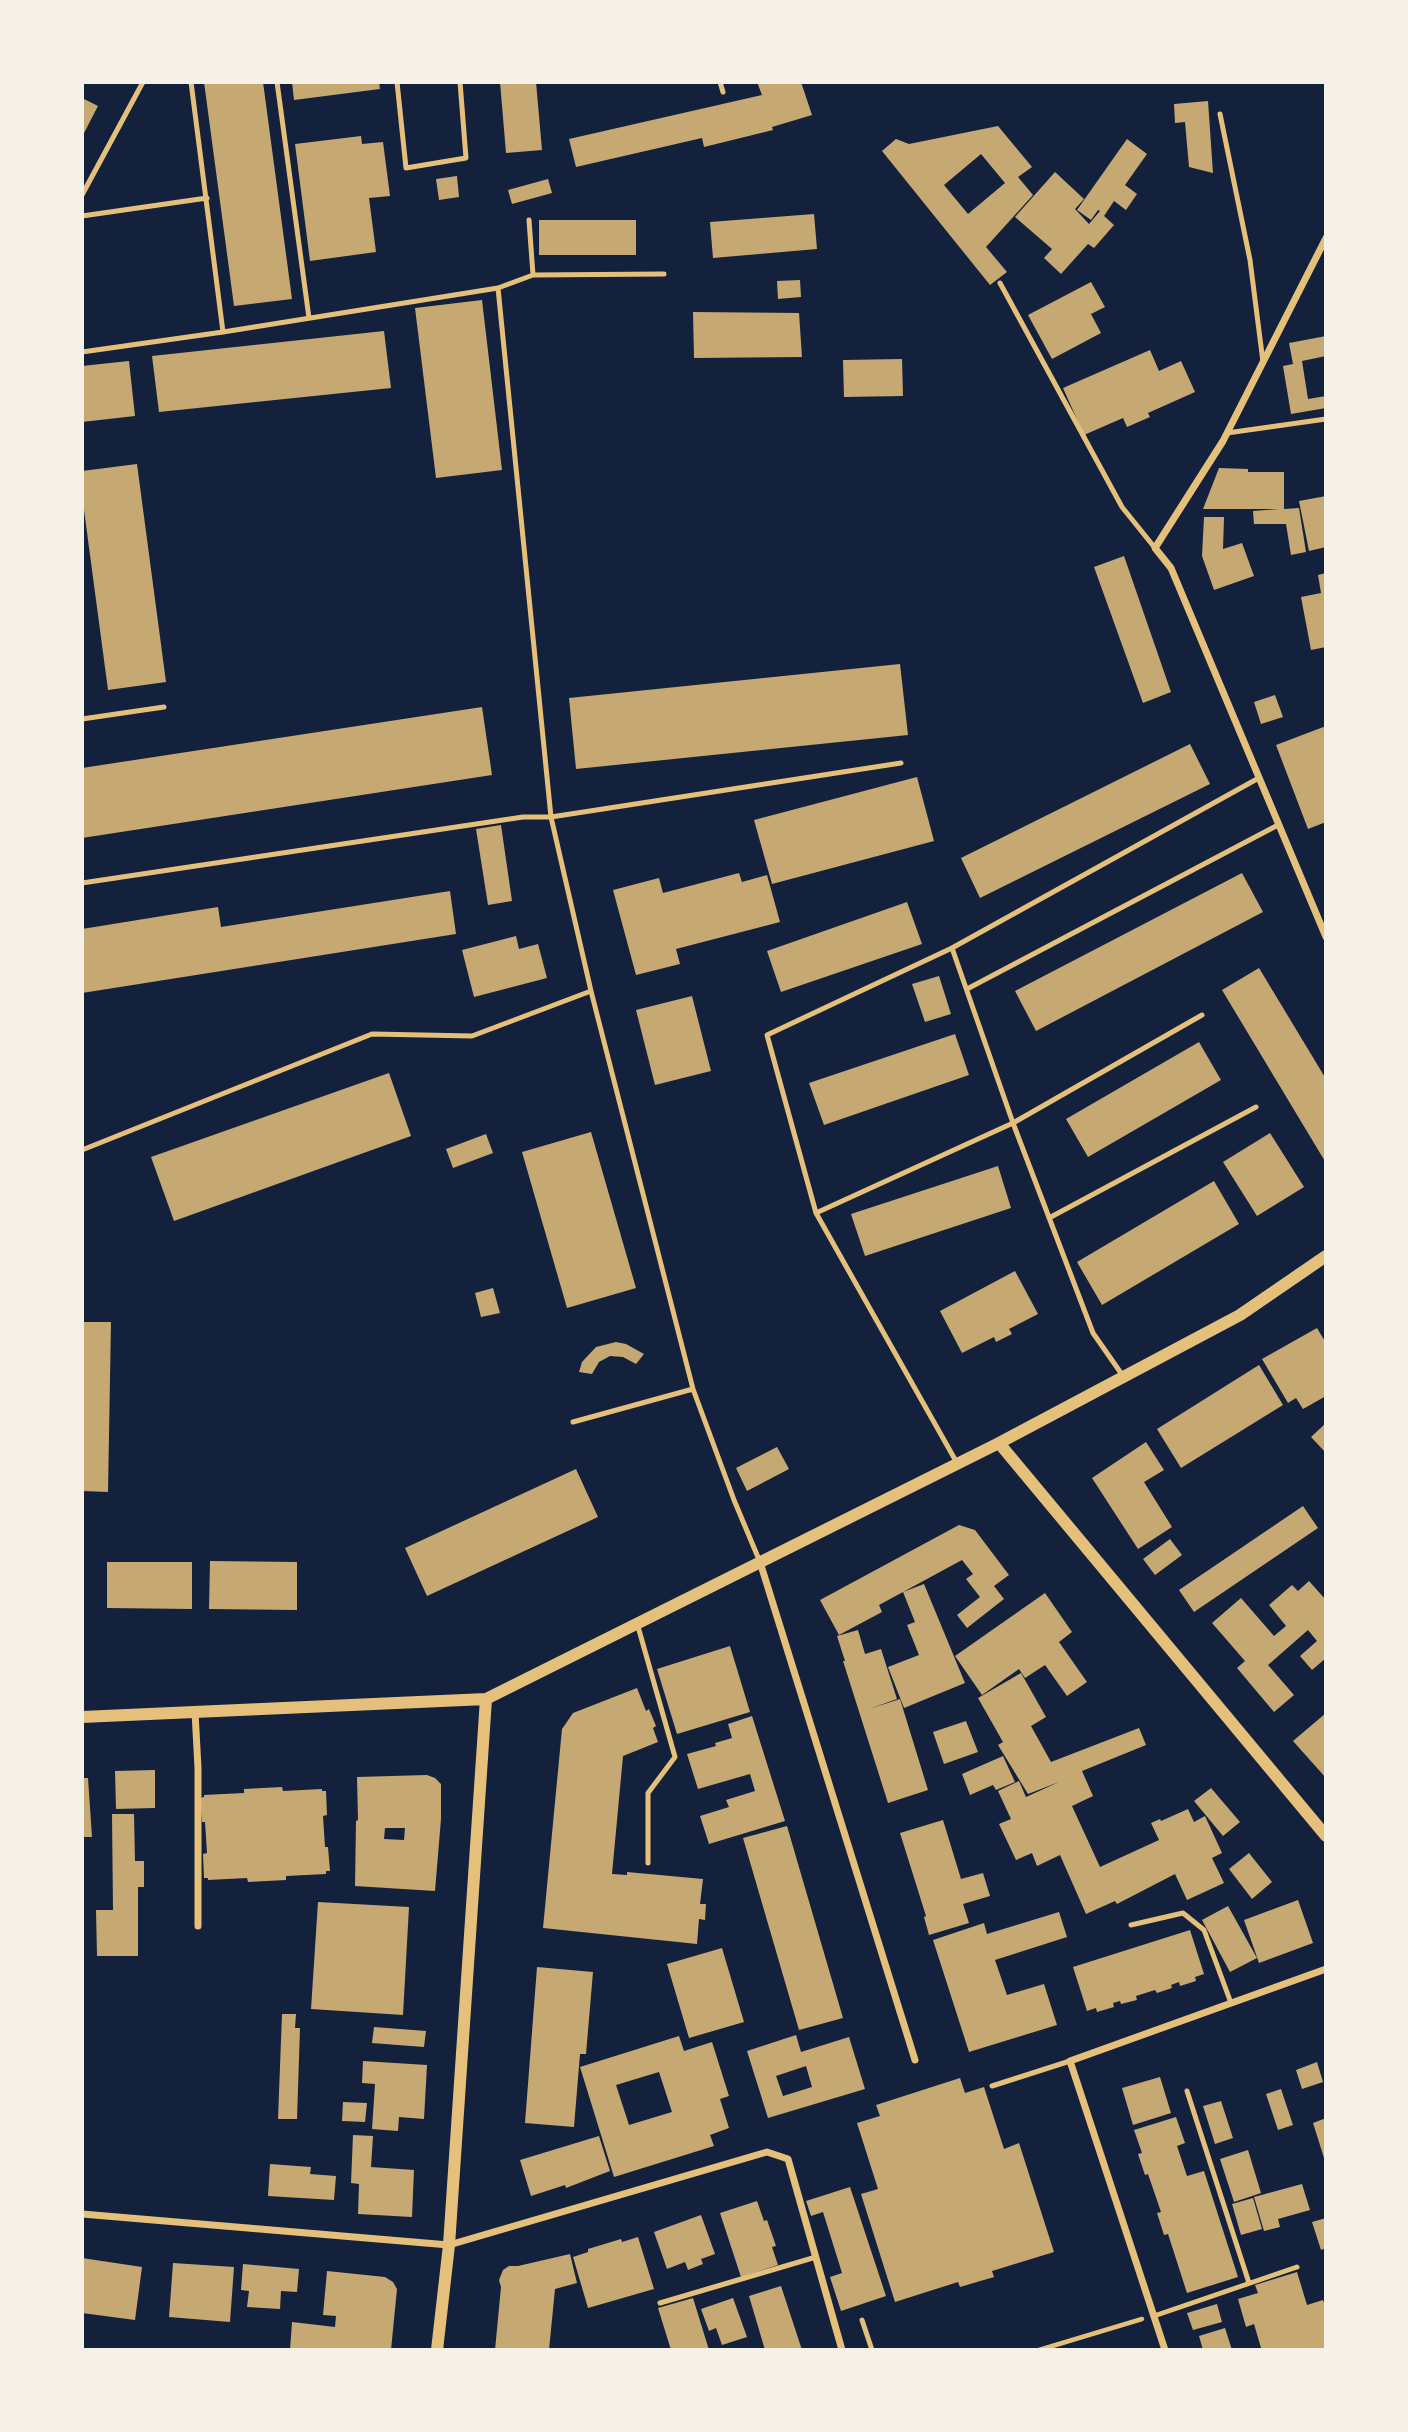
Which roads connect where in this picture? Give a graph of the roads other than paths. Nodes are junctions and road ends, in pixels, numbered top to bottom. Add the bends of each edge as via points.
1 (144, 82) edge
2 (191, 82) edge
3 (277, 82) edge
4 (397, 82) edge
5 (460, 82) edge
6 (720, 82) edge
7 (723, 92) dead end
8 (1220, 114) dead end
9 (82, 195) edge
10 (207, 198) junction
11 (82, 216) edge
12 (529, 220) dead end
13 (1326, 238) edge
14 (664, 274) dead end
15 (533, 275) junction
16 (1000, 283) dead end
17 (498, 288) junction
18 (309, 318) junction
19 (223, 332) junction
20 (82, 352) edge
21 (1263, 362) junction
22 (1326, 419) edge
23 (1227, 433) junction
24 (1155, 548) junction
25 (164, 707) dead end
26 (82, 719) edge
27 (901, 763) dead end
28 (1258, 779) junction
29 (551, 817) junction
30 (1278, 825) junction
31 (82, 883) edge
32 (1326, 937) edge
33 (952, 948) junction
34 (967, 989) junction
35 (591, 991) junction
36 (1202, 1015) dead end
37 (1256, 1107) dead end
38 (1013, 1123) junction
39 (82, 1150) edge
40 (816, 1213) junction
41 (1049, 1218) junction
42 (1326, 1256) edge
43 (1124, 1377) junction
44 (693, 1389) junction
45 (573, 1422) dead end
46 (999, 1443) junction
47 (957, 1463) junction
48 (760, 1562) junction
49 (637, 1623) junction
50 (486, 1699) junction
51 (195, 1712) junction
52 (82, 1717) edge
53 (1326, 1836) edge
54 (648, 1863) dead end
55 (1131, 1925) dead end
56 (198, 1926) dead end
57 (1326, 1969) edge
58 (1231, 2003) junction
59 (915, 2060) dead end
60 (1070, 2061) junction
61 (992, 2086) dead end
62 (1186, 2091) dead end
63 (82, 2214) edge
64 (449, 2245) junction
65 (816, 2258) junction
66 (1297, 2267) dead end
67 (1249, 2283) junction
68 (660, 2303) dead end
69 (1154, 2316) junction
70 (862, 2320) dead end
71 (437, 2350) edge
72 (842, 2350) edge
73 (872, 2350) edge
74 (1165, 2350) edge

1 - 9 lane
2 - 10 lane
3 - 18 lane
4 - 5 lane via 406,168 466,158
6 - 7 lane
8 - 21 lane via 1250,260
10 - 11 lane
10 - 19 lane
12 - 15 lane
13 - 21 street
14 - 15 lane
15 - 17 lane
16 - 24 lane via 1122,507
17 - 18 lane
17 - 29 lane
18 - 19 lane
19 - 20 lane
21 - 23 street
22 - 23 lane
23 - 24 street
24 - 28 street via 1171,568
25 - 26 lane
27 - 29 lane
28 - 30 street
28 - 33 lane
29 - 31 lane via 523,817
29 - 35 lane
30 - 32 street
30 - 34 lane
33 - 34 lane
33 - 40 lane via 767,1035
34 - 38 lane
35 - 39 lane via 472,1036 372,1034
35 - 44 lane
36 - 38 lane
37 - 41 lane
38 - 40 lane
38 - 41 lane
40 - 47 lane
41 - 43 lane via 1093,1333
42 - 43 street via 1240,1315
43 - 46 street
44 - 45 lane
44 - 48 lane
46 - 47 street
46 - 53 street
47 - 48 street
48 - 49 street
48 - 59 street
49 - 50 street
49 - 54 lane via 676,1757 648,1793
50 - 51 street
50 - 64 street
51 - 52 street
51 - 56 street
55 - 58 lane via 1183,1913 1204,1930
57 - 58 street
58 - 60 street
60 - 61 lane
60 - 69 street
62 - 67 lane
63 - 64 street
64 - 65 street via 767,2152 788,2159
64 - 71 street
65 - 68 lane
65 - 72 street
66 - 67 lane
67 - 69 lane
69 - 74 street
70 - 73 lane

